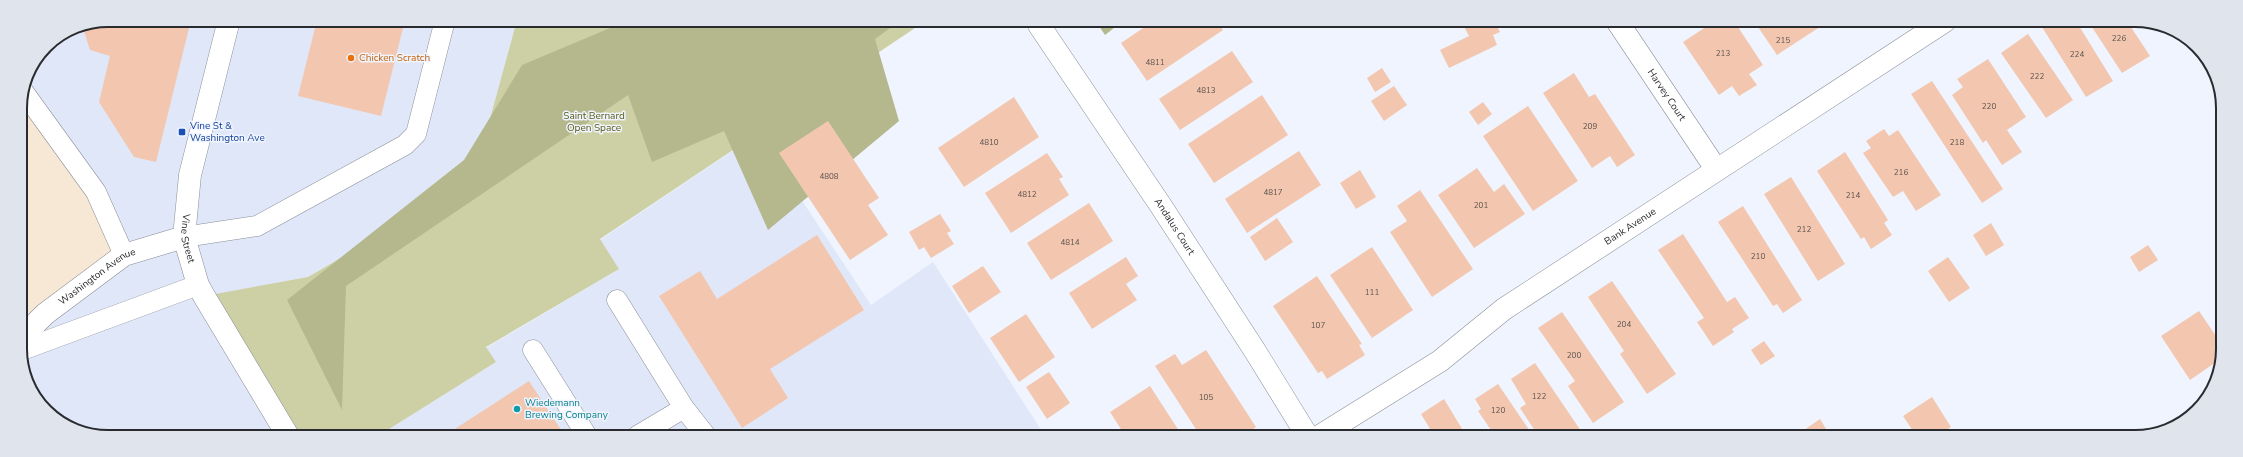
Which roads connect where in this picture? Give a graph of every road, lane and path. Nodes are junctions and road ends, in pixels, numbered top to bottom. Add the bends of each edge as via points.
1 (226, 27) edge
2 (443, 27) edge
3 (1039, 27) edge
4 (1621, 27) edge
5 (1936, 27) edge
6 (28, 98) edge
7 (1716, 169) junction
8 (184, 236) junction
9 (124, 256) junction
10 (198, 285) junction
11 (617, 300) dead end
12 (27, 332) edge
13 (27, 348) edge
14 (533, 350) dead end
15 (684, 408) junction
16 (284, 430) edge
17 (583, 430) edge
18 (647, 430) edge
19 (701, 430) edge
20 (1304, 430) edge
21 (1329, 430) edge

1 - 8 street, Vine Street via 190,175
2 - 8 lane via 416,134 405,145 257,226
3 - 20 street, Andalus Court via 1255,351
4 - 7 street, Harvey Court
5 - 7 street, Bank Avenue
6 - 9 lane via 96,192
7 - 21 street, Bank Avenue via 1504,310 1440,361
8 - 9 street, Washington Avenue
8 - 10 street, Vine Street
9 - 12 street, Washington Avenue via 45,314
10 - 13 lane
10 - 16 street, Vine Street
11 - 15 lane
14 - 17 lane
15 - 18 lane
15 - 19 lane

